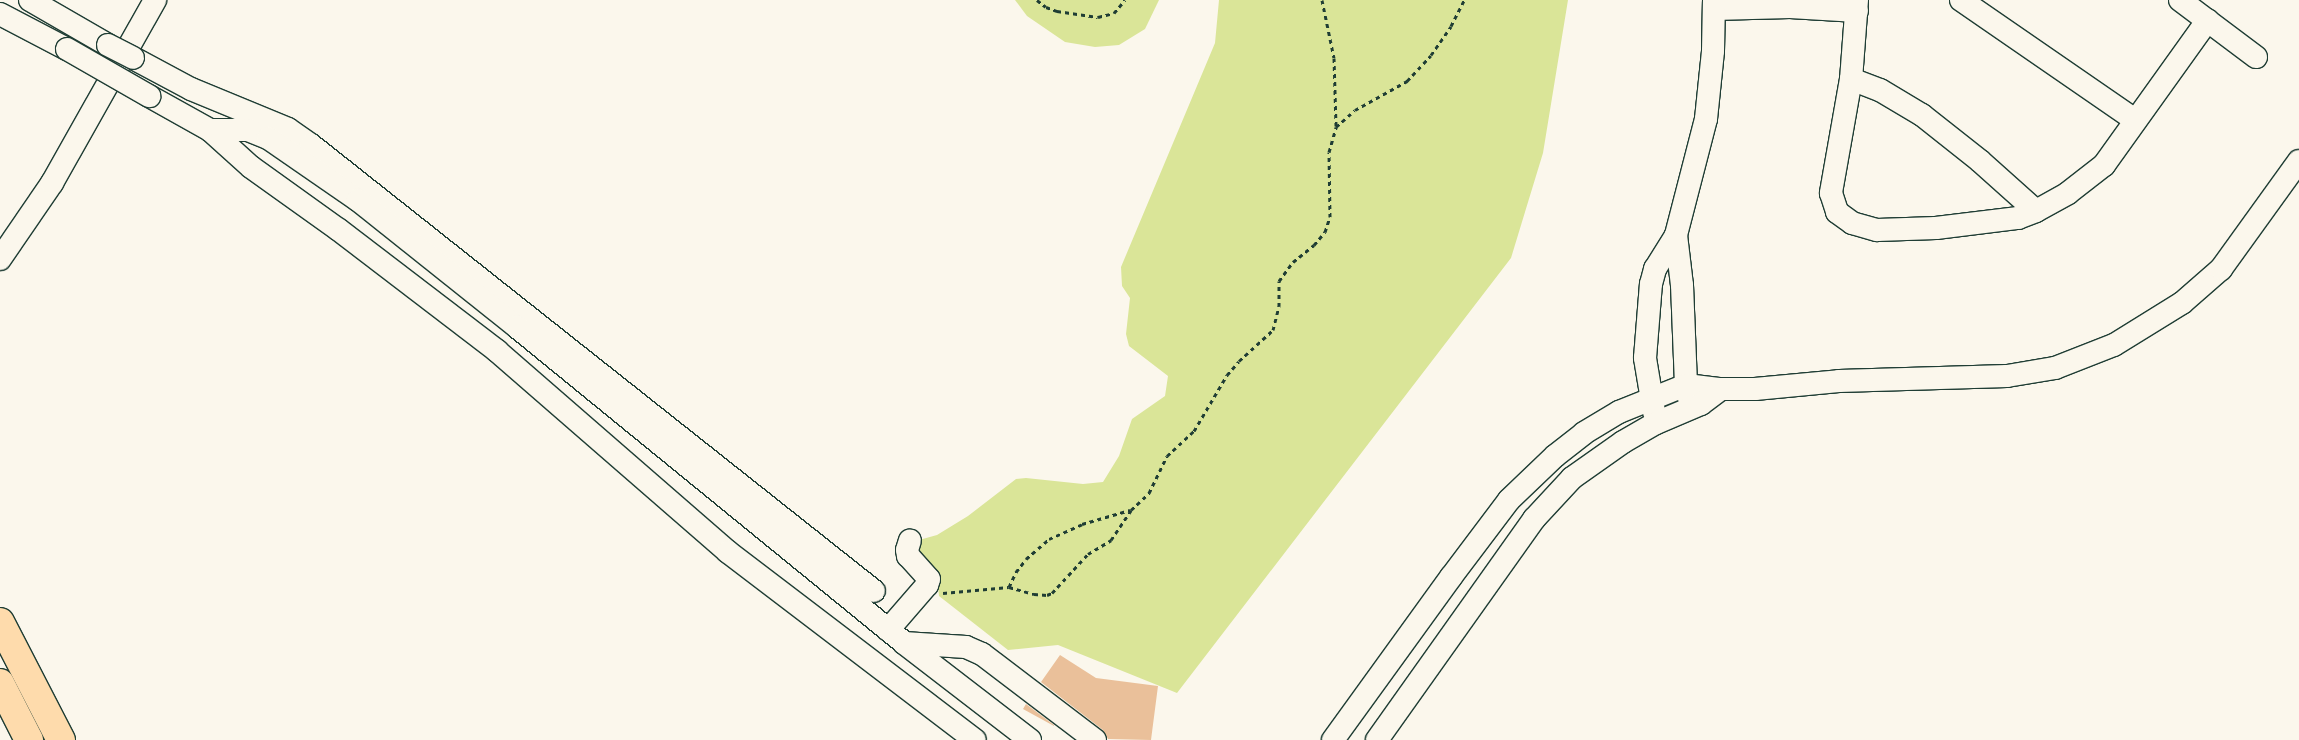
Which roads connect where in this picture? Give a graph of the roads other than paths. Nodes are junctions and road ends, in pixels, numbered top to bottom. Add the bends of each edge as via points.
1 (30, 0) edge
2 (155, 0) edge
3 (1961, 0) edge
4 (2180, 0) edge
5 (1714, 5) edge
6 (1857, 6) edge
7 (0, 14) edge
8 (2208, 20) junction
9 (2256, 57) dead end
10 (1850, 79) junction
11 (2135, 120) junction
12 (210, 130) junction
13 (2299, 161) edge
14 (2036, 211) junction
15 (1676, 235) junction
16 (0, 259) edge
17 (495, 309) junction
18 (517, 327) junction
19 (474, 333) junction
20 (497, 351) junction
21 (1686, 385) junction
22 (1721, 389) junction
23 (1651, 398) junction
24 (1691, 408) junction
25 (1656, 423) junction
26 (910, 540) dead end
27 (1451, 576) junction
28 (874, 591) dead end
29 (1479, 597) junction
30 (0, 622) edge
31 (896, 637) junction
32 (0, 683) edge
33 (29, 740) edge
34 (61, 740) edge
35 (975, 740) edge
36 (1030, 740) edge
37 (1095, 740) edge
38 (1334, 740) edge
39 (1377, 740) edge

1 - 28 street, bridge via 191,89 288,129 311,144
2 - 16 street via 52,183
3 - 11 street
4 - 8 street
5 - 6 street
5 - 15 street via 1706,120
6 - 10 street
7 - 12 street, bridge
8 - 9 street
8 - 11 street
10 - 14 street via 1880,90 1922,115
10 - 14 street via 1831,193 1837,212 1852,223 1877,230 1936,228 2018,218
11 - 14 street via 2104,165 2074,189
12 - 17 street via 248,130 268,138 358,200
12 - 19 street via 245,163
13 - 22 street via 2221,269 2182,303 2114,345 2064,364 2007,376 1839,381
15 - 21 street via 1682,285
15 - 23 street via 1655,268 1651,284 1645,358
17 - 18 street
17 - 19 street
18 - 20 street
18 - 31 street
19 - 20 street
20 - 35 street via 728,552
21 - 22 street
21 - 23 street
21 - 24 street
22 - 24 street
23 - 25 street
23 - 27 street via 1619,412 1555,456 1509,500
24 - 25 street
25 - 29 street via 1572,478 1534,519
26 - 31 street via 908,556 929,579
27 - 29 street
27 - 38 street
29 - 39 street
30 - 34 highway
31 - 36 street
31 - 37 street via 966,647 982,654
32 - 33 highway

